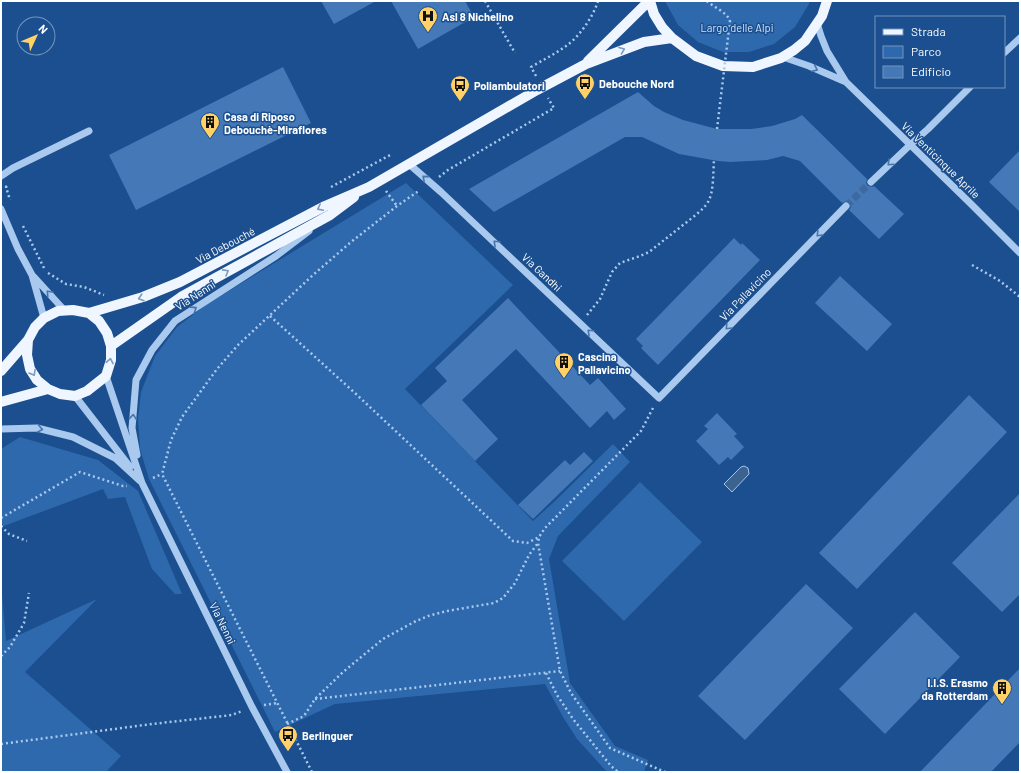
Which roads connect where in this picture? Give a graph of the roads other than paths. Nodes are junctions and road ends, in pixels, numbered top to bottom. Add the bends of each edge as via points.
1 (649, 1) edge
2 (827, 1) edge
3 (818, 23) junction
4 (672, 38) junction
5 (1020, 38) edge
6 (1005, 52) edge
7 (783, 57) junction
8 (586, 64) junction
9 (846, 82) junction
10 (969, 88) edge
11 (89, 131) dead end
12 (910, 145) junction
13 (409, 164) junction
14 (1, 176) edge
15 (871, 182) tunnel mouth
16 (368, 187) junction
17 (846, 206) tunnel mouth
18 (1, 209) edge
19 (330, 215) junction
20 (1020, 253) edge
21 (32, 275) junction
22 (65, 311) junction
23 (89, 313) junction
24 (44, 318) junction
25 (28, 340) junction
26 (111, 346) junction
27 (1, 371) edge
28 (106, 376) junction
29 (48, 389) junction
30 (75, 396) junction
31 (659, 398) joint
32 (1, 402) edge
33 (1, 429) edge
34 (142, 483) junction
35 (287, 772) edge

1 - 4 main road via 662,27
1 - 8 main road, Via Debouché
2 - 3 main road
3 - 7 main road via 805,41
3 - 9 street, Via Venticinque Aprile via 827,51
4 - 7 main road via 696,56 723,66 753,67
8 -> 4 main road, Via Debouché via 644,42
5 - 6 street
7 -> 9 street, Via Venticinque Aprile
8 - 13 main road, Via Debouché
9 - 12 street, Via Venticinque Aprile
10 - 12 street
11 - 14 street
12 -> 15 street
12 - 20 street, Via Venticinque Aprile
13 - 16 main road, Via Debouché
31 -> 13 street, Via Gandhi
16 - 19 main road, Via Debouché
16 -> 23 main road, Via Debouché via 325,206 180,282 143,297
17 -> 31 street, Via Pallavicino
18 - 21 street
26 -> 19 main road, Via Debouché via 181,297
34 -> 19 street, Via Nenni via 132,428 136,380 152,350 175,320 276,256
22 -> 21 street
21 - 24 street
22 - 23 main road, Via Debouché
22 - 24 main road, Via Debouché via 58,311
23 - 26 main road via 99,321 107,333
24 - 25 main road
25 - 27 main road
25 -> 29 main road via 27,355 30,369 37,380
28 -> 26 main road via 111,360
28 - 30 main road via 87,391
28 - 34 street, Via Nenni
29 - 30 main road
29 - 32 main road
30 - 34 street, Via Nenni
33 -> 34 street, Via Nenni via 37,428 73,437 115,458
34 - 35 street, Via Nenni via 252,707

